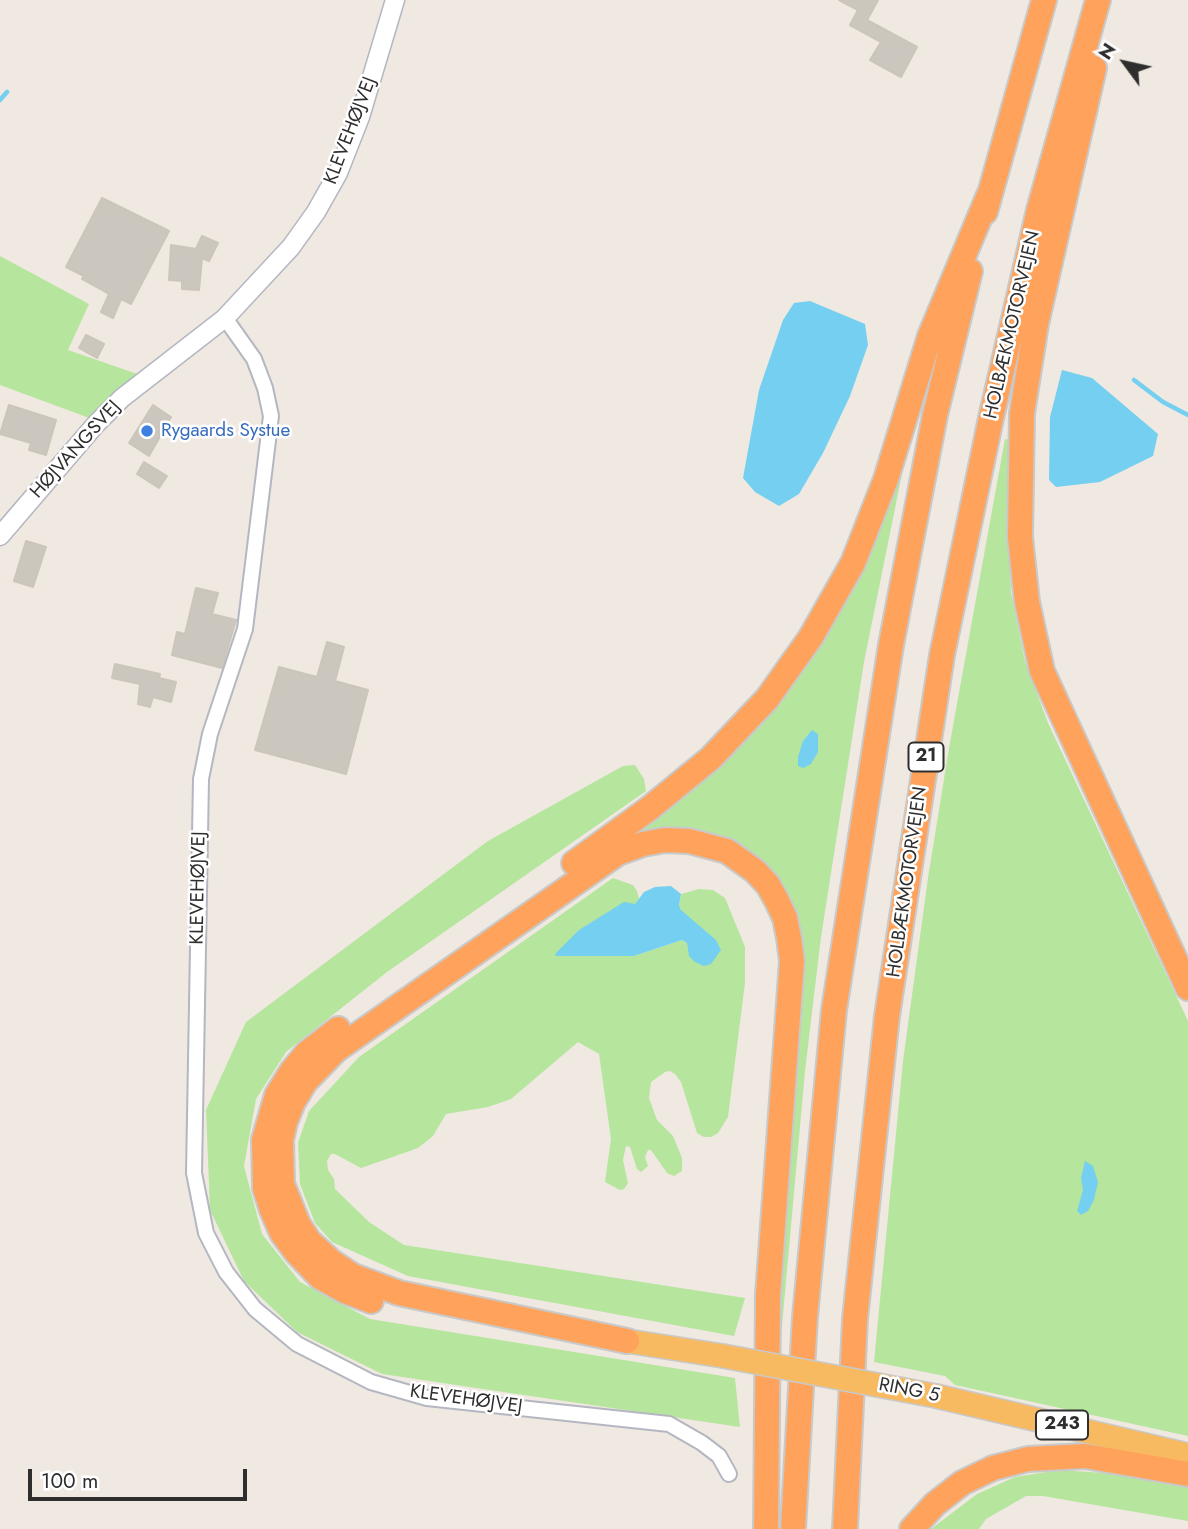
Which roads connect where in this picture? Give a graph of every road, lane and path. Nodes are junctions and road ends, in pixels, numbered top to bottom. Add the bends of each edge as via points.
1 (395, 0) edge
2 (1044, 0) edge
3 (1098, 0) edge
4 (1104, 0) edge
5 (989, 195) junction
6 (225, 318) junction
7 (0, 536) edge
8 (1188, 988) edge
9 (627, 1341) junction
10 (1188, 1455) edge
11 (729, 1474) dead end
12 (1188, 1474) edge
13 (766, 1529) edge
14 (793, 1529) edge
15 (845, 1529) edge
16 (912, 1529) edge

1 - 6 street, KLEVEHØJVEJ via 338,173 291,247
2 - 5 highway
3 - 15 highway, HOLBÆKMOTORVEJEN / 21 via 1039,210 942,655 887,1016 855,1320
4 - 8 highway via 1091,85 1036,324 1024,400 1020,537 1027,602 1042,671
5 - 9 highway via 930,336 886,480 853,563 811,637 767,699 711,758 650,808 326,1037 292,1071 269,1117 263,1164 272,1210 282,1233 320,1277 394,1308
5 - 14 highway via 935,415 891,645 834,1010 805,1317
6 - 7 street, HØJVANGSVEJ via 122,398
6 - 11 street, KLEVEHØJVEJ via 254,359 271,416 245,629 210,734 201,779 194,1173 206,1233 226,1272 255,1309 297,1345 371,1382 427,1398 669,1424 719,1456
9 - 10 highway, RING 5 / 243, bridge via 936,1396
9 - 13 highway via 399,1293 353,1276 309,1241 298,1224 282,1184 281,1140 305,1082 336,1050 618,853 654,842 689,841 727,851 768,885 785,918 792,961 768,1295
12 - 16 highway via 1085,1456 1028,1459 993,1468 962,1483

